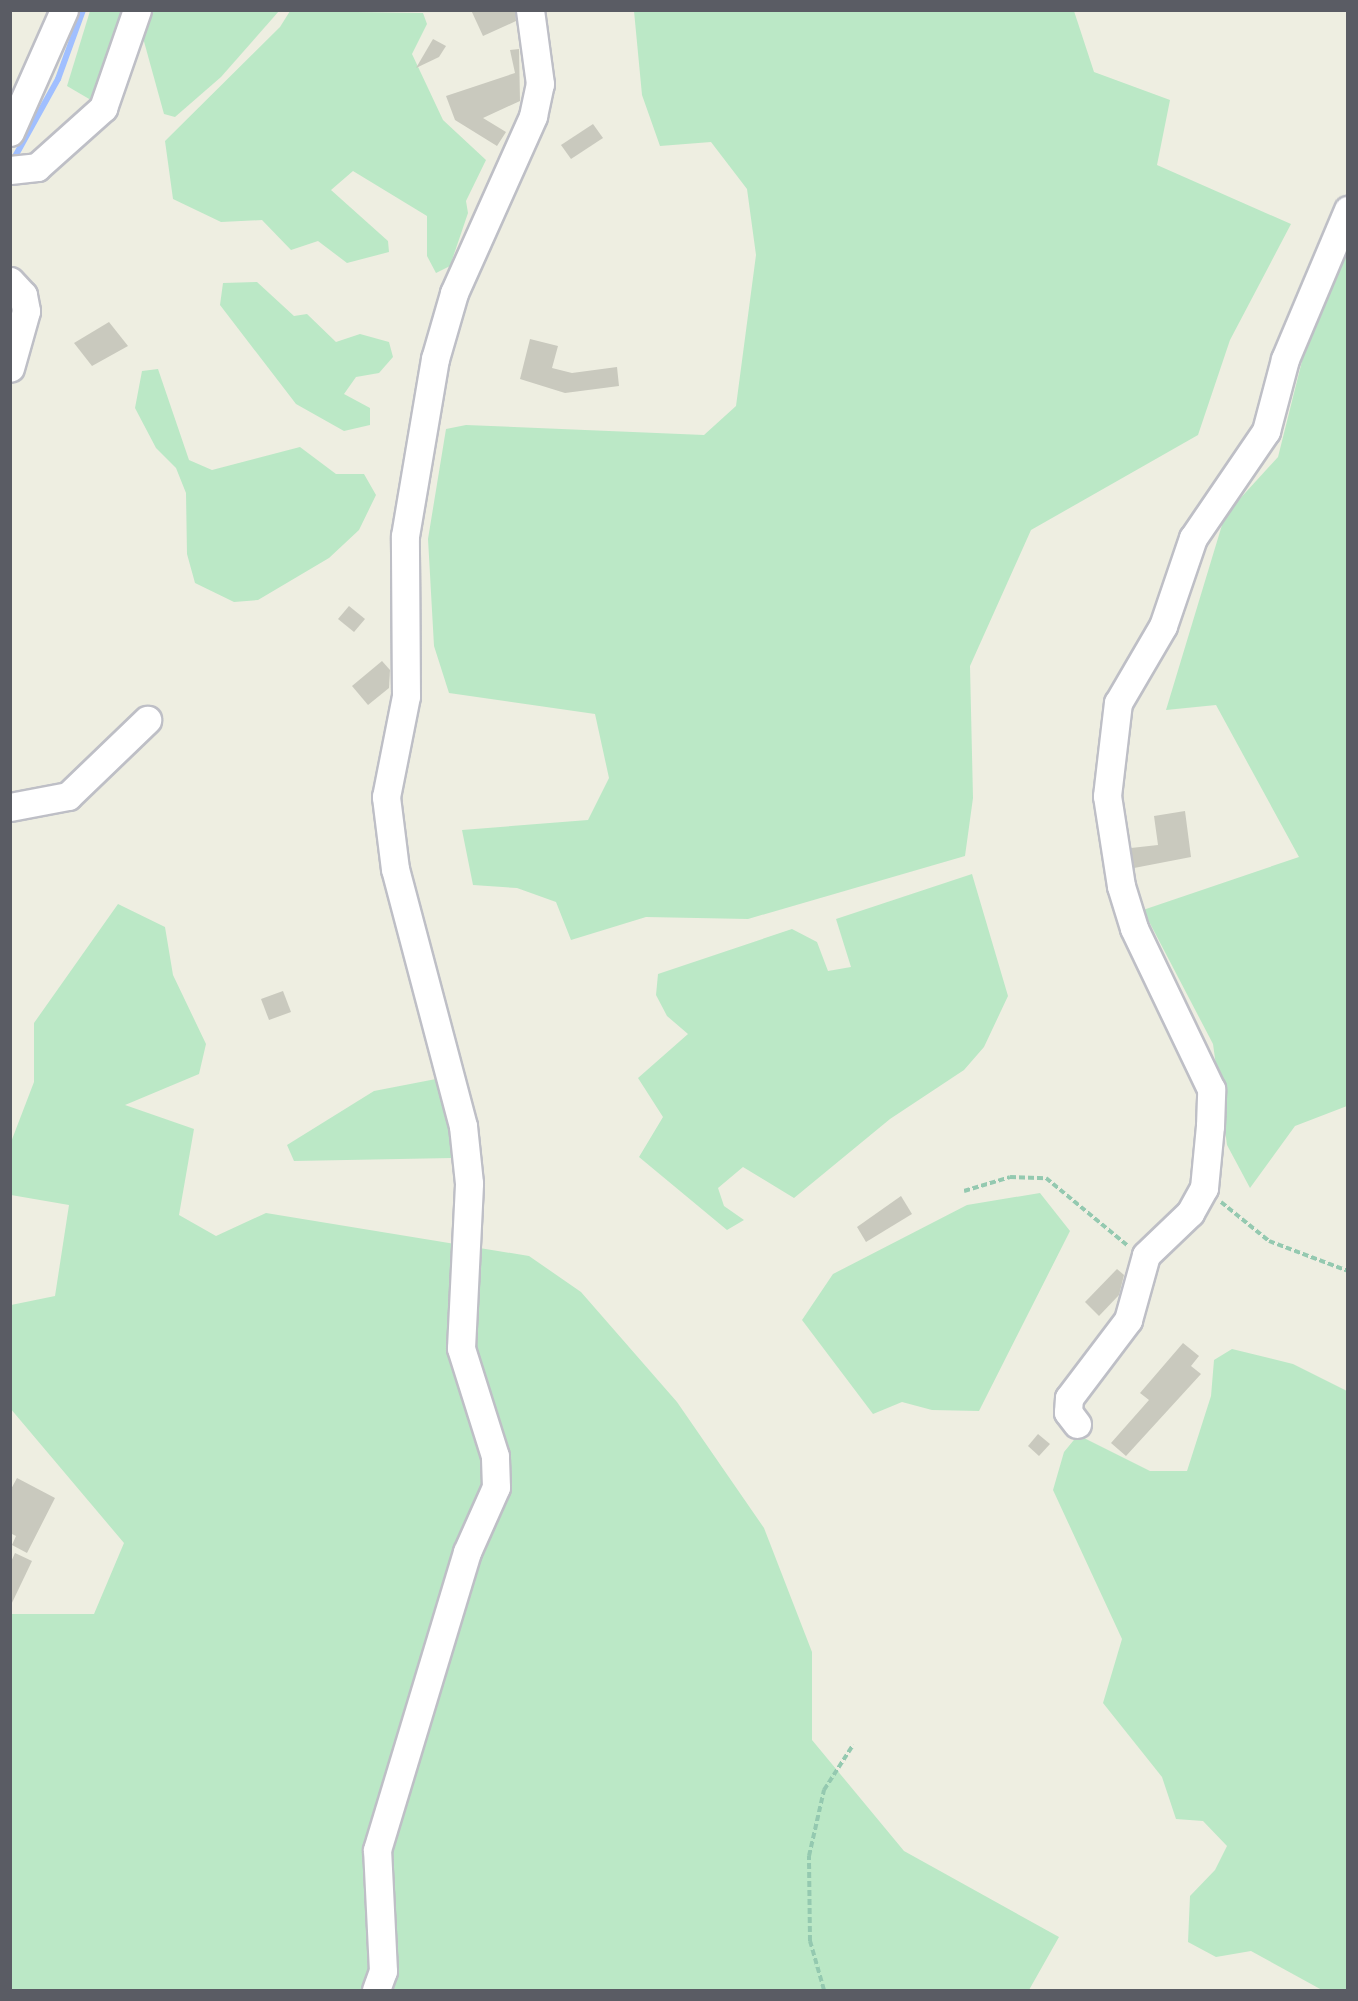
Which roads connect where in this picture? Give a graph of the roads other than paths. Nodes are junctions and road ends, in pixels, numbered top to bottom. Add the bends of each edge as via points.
1 (64, 10) edge
2 (137, 10) edge
3 (530, 10) edge
4 (10, 132) edge
5 (10, 170) edge
6 (1347, 210) edge
7 (10, 281) edge
8 (10, 368) edge
9 (147, 720) dead end
10 (10, 807) edge
11 (1077, 1424) dead end
12 (376, 1990) edge

1 - 4 street
2 - 5 street via 104,108 37,167
3 - 12 street via 539,74 533,116 454,293 435,359 405,536 406,696 386,797 394,869 463,1126 469,1184 461,1348 495,1456 496,1487 467,1552 377,1850 383,1971
6 - 11 street via 1285,359 1266,431 1255,455 1222,488 1193,538 1163,626 1118,703 1107,796 1121,886 1134,928 1211,1089 1204,1188 1190,1213 1146,1255 1128,1320 1069,1398 1068,1412
7 - 8 street via 23,295 26,311
9 - 10 street via 68,796

